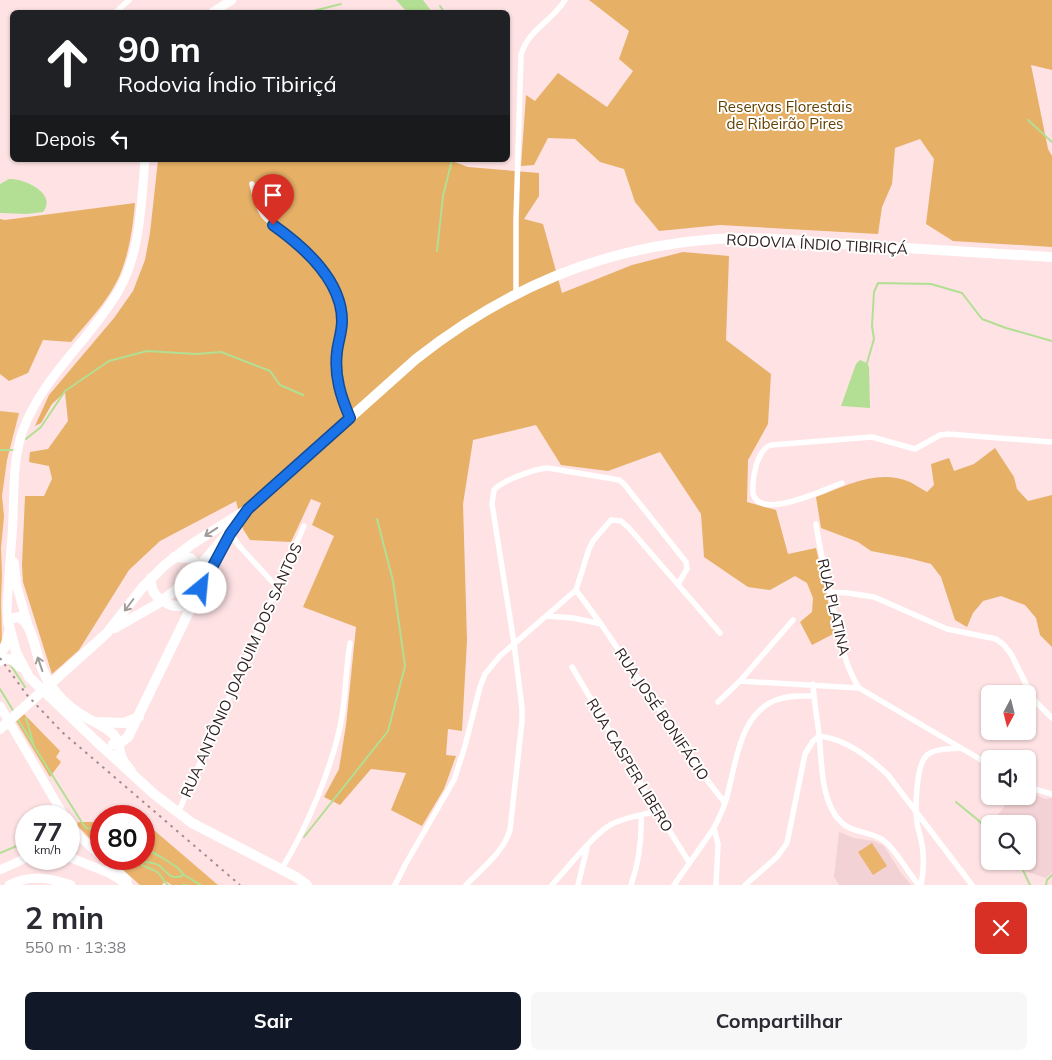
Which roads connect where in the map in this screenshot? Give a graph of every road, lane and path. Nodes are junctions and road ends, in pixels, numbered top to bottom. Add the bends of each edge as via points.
1 (129, 0) edge
2 (232, 0) edge
3 (565, 0) edge
4 (118, 10) edge
5 (216, 10) edge
6 (145, 162) edge
7 (252, 184) dead end
8 (1052, 257) edge
9 (516, 293) junction
10 (350, 418) junction
11 (1052, 442) edge
12 (842, 483) dead end
13 (248, 509) junction
14 (236, 524) junction
15 (816, 524) dead end
16 (304, 526) dead end
17 (12, 536) junction
18 (228, 538) junction
19 (174, 557) junction
20 (190, 558) junction
21 (198, 567) junction
22 (190, 577) junction
23 (151, 578) junction
24 (678, 584) junction
25 (276, 586) junction
26 (201, 588) junction
27 (176, 590) junction
28 (576, 590) junction
29 (830, 592) junction
30 (154, 594) junction
31 (195, 599) junction
32 (162, 601) junction
33 (174, 607) junction
34 (149, 609) junction
35 (546, 616) junction
36 (793, 620) dead end
37 (601, 624) junction
38 (8, 626) junction
39 (29, 629) junction
40 (182, 629) junction
41 (107, 633) junction
42 (720, 633) dead end
43 (350, 643) dead end
44 (514, 643) junction
45 (0, 653) edge
46 (0, 661) edge
47 (572, 667) dead end
48 (29, 677) junction
49 (740, 681) junction
50 (813, 684) junction
51 (859, 688) junction
52 (814, 696) junction
53 (718, 702) dead end
54 (0, 706) edge
55 (139, 717) junction
56 (1052, 718) edge
57 (96, 722) junction
58 (0, 729) edge
59 (109, 730) junction
60 (819, 736) junction
61 (96, 741) junction
62 (120, 744) junction
63 (961, 748) junction
64 (981, 760) edge
65 (131, 771) junction
66 (1036, 789) edge
67 (1052, 794) edge
68 (725, 803) junction
69 (58, 805) edge
70 (657, 811) junction
71 (917, 812) junction
72 (178, 813) junction
73 (641, 815) junction
74 (714, 828) junction
75 (80, 837) edge
76 (90, 847) edge
77 (587, 847) junction
78 (80, 862) edge
79 (690, 862) junction
80 (15, 863) edge
81 (0, 870) edge
82 (115, 870) edge
83 (281, 870) junction
84 (970, 882) edge
85 (9, 885) edge
86 (71, 885) edge
87 (128, 885) edge
88 (132, 885) edge
89 (307, 885) edge
90 (396, 885) edge
91 (466, 885) edge
92 (552, 885) edge
93 (578, 885) edge
94 (631, 885) edge
95 (674, 885) edge
96 (716, 885) edge
97 (745, 885) edge
98 (920, 885) edge
99 (978, 885) edge

1 - 4 street
2 - 5 main road
3 - 9 street via 529,37 521,55
6 - 17 main road via 136,243 124,280 100,319 42,392 23,430 14,469
7 - 10 street via 264,215 311,256 336,293 342,322 336,368 339,391
8 - 9 highway, RODOVIA ÍNDIO TIBIRIÇÁ via 811,241 716,239 613,256 569,270
9 - 10 highway, RODOVIA ÍNDIO TIBIRIÇÁ via 435,344
10 - 13 highway, RODOVIA ÍNDIO TIBIRIÇÁ
11 - 12 street via 948,434 916,449 865,437 772,445 763,450 758,461 752,490 754,498 774,506
13 - 14 highway, RODOVIA ÍNDIO TIBIRIÇÁ
13 -> 19 highway, RODOVIA ÍNDIO TIBIRIÇÁ
14 - 18 highway
14 - 21 highway, RODOVIA ÍNDIO TIBIRIÇÁ
15 - 29 street, RUA PLATINA
16 - 25 street, RUA ANTÔNIO JOAQUIM DOS SANTOS
17 - 38 main road
17 - 39 main road via 17,587
18 - 25 street
18 - 26 highway
19 - 20 highway
19 - 23 highway, RODOVIA ÍNDIO TIBIRIÇÁ
20 - 21 highway
20 - 22 highway
21 - 22 highway, RODOVIA ÍNDIO TIBIRIÇÁ
21 - 26 highway
22 - 27 highway, RODOVIA ÍNDIO TIBIRIÇÁ
23 - 30 highway
23 -> 41 highway, RODOVIA ÍNDIO TIBIRIÇÁ
24 - 28 street via 628,528 621,521 614,520 607,524 589,549
24 - 42 street
24 - 44 street via 687,569 686,562 624,484 619,480 544,468 501,484 492,494
25 - 72 street, RUA ANTÔNIO JOAQUIM DOS SANTOS
26 - 31 highway
27 - 30 highway
27 - 32 highway, RODOVIA ÍNDIO TIBIRIÇÁ
28 - 35 street
28 - 37 street, RUA JOSÉ BONIFÁCIO
29 - 51 street, RUA PLATINA via 851,676
29 - 56 street via 874,597 947,629 996,639 1012,654 1034,700
30 - 32 highway
31 - 33 highway via 186,606
31 - 40 highway
32 - 33 highway
32 - 34 highway, RODOVIA ÍNDIO TIBIRIÇÁ
33 - 34 highway
33 - 40 highway via 182,619
34 - 41 highway, RODOVIA ÍNDIO TIBIRIÇÁ
35 - 37 street
35 - 44 street
36 - 49 street
37 - 68 street, RUA JOSÉ BONIFÁCIO
38 - 39 highway via 14,617 20,618
38 - 45 highway via 5,647
38 - 48 highway via 16,652
57 -> 39 highway via 72,708 50,685 40,666
40 - 55 highway
41 - 58 highway, RODOVIA ÍNDIO TIBIRIÇÁ
43 - 83 street via 342,716 333,750 314,804
44 - 90 street via 485,674 454,780
44 - 91 street via 522,715 510,830 500,851
46 - 48 highway via 11,658
47 - 70 street, RUA CASPER LIBERO
48 - 61 highway
49 - 50 street
49 - 53 street
50 - 51 street
50 - 52 street
51 - 63 street
52 - 60 street
52 - 68 street via 776,700 756,715 742,742
54 - 69 main road
55 - 57 highway via 124,723
55 - 62 highway via 128,737
57 - 59 highway
59 - 61 highway via 106,740
59 - 62 highway
60 - 71 street via 844,743 874,762
60 - 97 street via 805,754 787,843 777,857
60 - 98 street via 825,791 836,816 849,828 883,840
61 - 62 highway
61 - 65 highway
62 - 65 highway via 122,758
63 - 64 street
63 - 71 street via 934,752 924,758 919,773
65 - 72 highway
66 - 67 street
68 - 74 street
70 - 73 street
70 - 79 street, RUA CASPER LIBERO
71 - 84 street
71 - 98 street via 923,854
72 - 83 highway via 207,832
73 - 77 street via 617,822
73 - 94 street via 639,861
74 - 79 street
74 - 96 street via 718,844
75 - 76 main road
77 - 92 street
77 - 93 street
78 - 87 main road
79 - 95 street
80 - 81 main road
82 - 88 main road
83 - 89 highway
84 - 99 street
85 - 86 main road via 42,877

